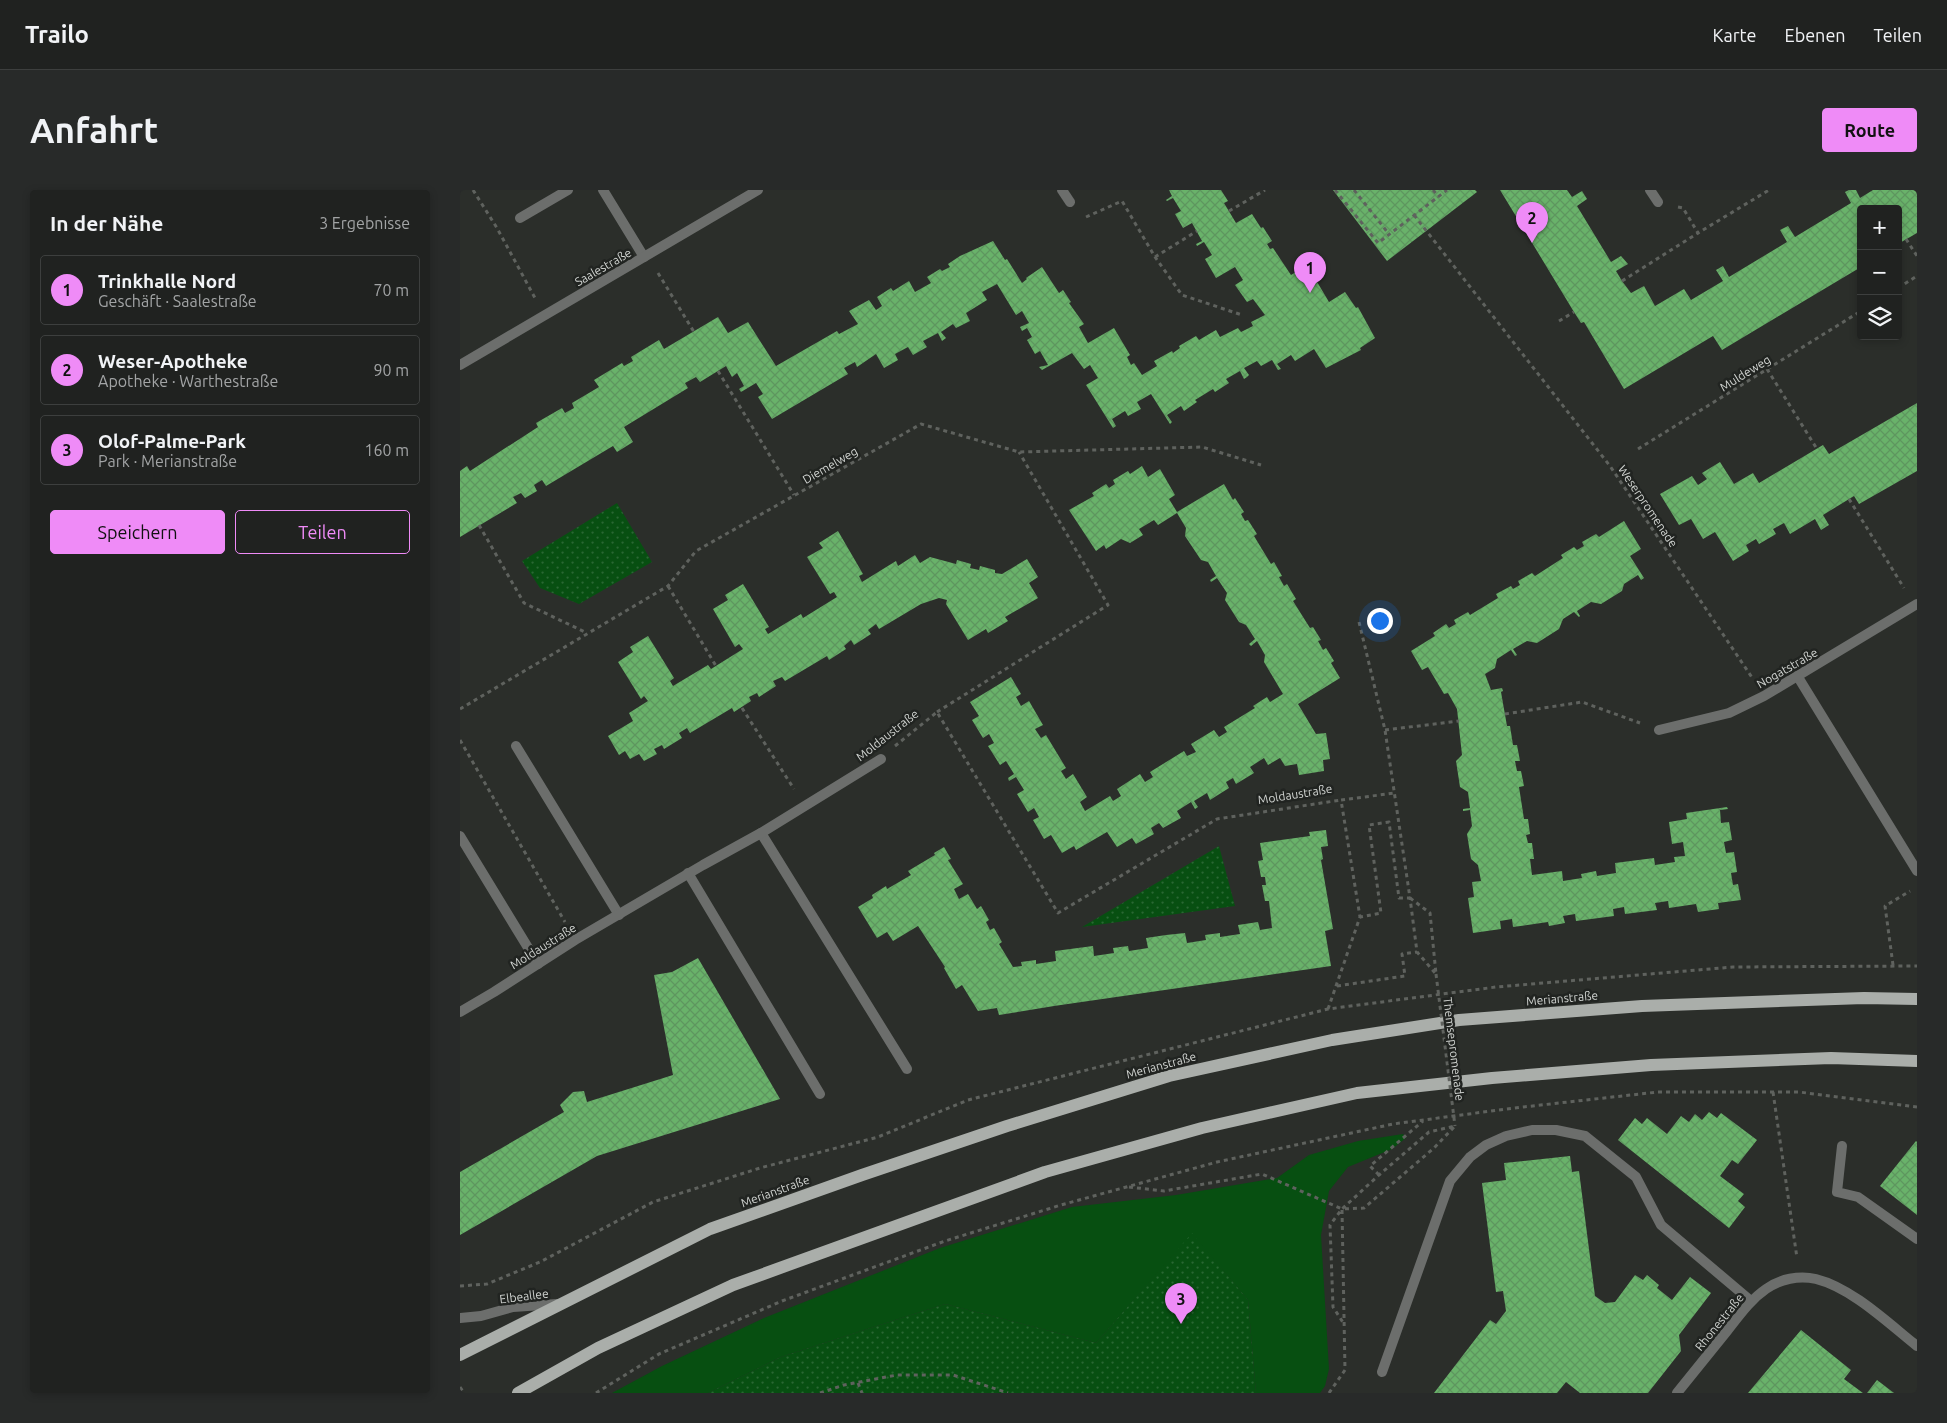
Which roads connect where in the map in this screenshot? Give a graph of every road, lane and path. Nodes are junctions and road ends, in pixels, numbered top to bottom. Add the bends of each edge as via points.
1 (473, 190) edge
2 (568, 190) edge
3 (603, 190) edge
4 (758, 190) edge
5 (1062, 190) edge
6 (1265, 190) edge
7 (1335, 190) edge
8 (1354, 190) edge
9 (1433, 190) edge
10 (1448, 190) edge
11 (1650, 190) edge
12 (1769, 190) edge
13 (1439, 197) junction
14 (1070, 202) joint
15 (1658, 202) joint
16 (1228, 211) dead end
17 (1414, 215) junction
18 (520, 218) dead end
19 (1197, 231) dead end
20 (1698, 233) junction
21 (1389, 234) junction
22 (1906, 239) dead end
23 (645, 256) junction
24 (1917, 256) edge
25 (1155, 257) junction
26 (1917, 276) edge
27 (1622, 282) dead end
28 (1902, 285) edge
29 (1574, 312) dead end
30 (1857, 313) edge
31 (1242, 314) dead end
32 (545, 315) junction
33 (1560, 321) dead end
34 (694, 332) dead end
35 (460, 365) edge
36 (1767, 369) junction
37 (718, 371) dead end
38 (1638, 449) dead end
39 (1817, 449) dead end
40 (1019, 452) junction
41 (1261, 465) dead end
42 (794, 495) junction
43 (1849, 500) dead end
44 (479, 525) dead end
45 (668, 586) junction
46 (1916, 605) edge
47 (1360, 622) dead end
48 (587, 633) junction
49 (716, 666) dead end
50 (1798, 677) junction
51 (1764, 696) junction
52 (742, 708) dead end
53 (460, 710) edge
54 (937, 712) junction
55 (1505, 714) dead end
56 (1459, 720) dead end
57 (1384, 730) junction
58 (1659, 730) joint
59 (460, 740) edge
60 (516, 746) dead end
61 (881, 759) joint
62 (1395, 793) junction
63 (1341, 800) junction
64 (805, 806) junction
65 (761, 833) junction
66 (460, 836) edge
67 (1917, 871) edge
68 (688, 873) junction
69 (1917, 887) edge
70 (1410, 898) junction
71 (619, 915) junction
72 (1360, 917) junction
73 (575, 940) junction
74 (1417, 952) junction
75 (538, 964) junction
76 (1893, 965) dead end
77 (1436, 974) junction
78 (1337, 986) junction
79 (1917, 999) edge
80 (1328, 1009) dead end
81 (460, 1012) edge
82 (1917, 1061) edge
83 (907, 1069) dead end
84 (1773, 1092) junction
85 (820, 1094) dead end
86 (1917, 1107) edge
87 (1424, 1120) junction
88 (1455, 1126) junction
89 (1842, 1146) dead end
90 (1379, 1174) junction
91 (1127, 1187) junction
92 (1342, 1209) junction
93 (1917, 1239) edge
94 (1800, 1276) junction
95 (1751, 1300) junction
96 (561, 1304) junction
97 (460, 1318) edge
98 (1344, 1324) junction
99 (1917, 1346) edge
100 (460, 1355) edge
101 (1382, 1372) dead end
102 (858, 1383) junction
103 (460, 1387) edge
104 (464, 1393) edge
105 (518, 1393) edge
106 (596, 1393) edge
107 (820, 1393) edge
108 (862, 1393) edge
109 (1008, 1393) edge
110 (1329, 1393) edge
111 (1677, 1393) edge

1 - 32 path
2 - 18 street
3 - 23 street
4 - 23 street, Saalestraße
5 - 14 street
6 - 16 path
7 - 21 path via 1378,243
8 - 21 path
9 - 13 path
10 - 13 path
11 - 15 street
12 - 20 path
13 - 17 path
14 - 25 path via 1086,218 1122,201
15 - 20 path via 1683,208
17 - 21 path
17 - 51 path, Weserpromenade via 1610,466
19 - 25 path
20 - 27 path
22 - 24 path
23 - 32 street, Saalestraße
23 - 34 path
25 - 31 path via 1182,295
26 - 28 path
29 - 33 path
30 - 36 path, Muldeweg
32 - 35 street, Saalestraße
36 - 38 path, Muldeweg
36 - 39 path
37 - 42 path
40 - 41 path, Diemelweg via 1202,447
40 - 42 path, Diemelweg via 921,424
40 - 54 path via 1108,605
42 - 45 path, Diemelweg via 696,551
43 - 46 path
44 - 48 path via 524,603
45 - 48 path, Diemelweg
45 - 49 path
46 - 50 street, Nogatstraße
47 - 57 path
48 - 53 path, Diemelweg
50 - 51 street, Nogatstraße
50 - 67 street
51 - 58 street, Nogatstraße via 1728,713
52 - 64 path
54 - 61 path, Moldaustraße
54 - 63 path, Moldaustraße via 1058,913 1217,819
55 - 58 path via 1582,702
56 - 57 path
57 - 62 path
59 - 73 path
60 - 71 street
61 - 64 street, Moldaustraße
62 - 63 path
62 - 70 path
63 - 72 path
64 - 65 street, Moldaustraße
65 - 68 street, Moldaustraße
65 - 83 street
66 - 75 street
68 - 71 street, Moldaustraße
68 - 85 street
69 - 76 path via 1884,906
70 - 72 path, Themsepromenade via 1399,898 1389,822 1369,825 1381,913
70 - 74 path
70 - 77 path, Themsepromenade via 1430,913
71 - 73 street, Moldaustraße
72 - 78 path
73 - 75 street, Moldaustraße
74 - 77 path
74 - 78 path via 1402,954 1405,976
75 - 81 street, Moldaustraße
77 - 88 path, Themsepromenade, bridge
78 - 80 path
79 - 96 main road, Merianstraße via 1642,1006 1459,1020 1332,1040 1169,1076 862,1174 710,1229
82 - 105 main road via 1831,1058 1651,1065 1492,1078 1356,1093 1202,1128 1045,1172 733,1284 598,1348
84 - 86 path via 1799,1092
84 - 87 path via 1658,1092
84 - 94 path
87 - 90 path via 1370,1166
87 - 91 path via 1218,1162
88 - 90 path via 1429,1132
88 - 92 path via 1364,1208
89 - 93 street via 1837,1192 1858,1197
90 - 92 path
91 - 92 path via 1164,1191 1262,1174
91 - 106 path via 945,1241 782,1301 660,1354
92 - 98 path
92 - 98 path via 1330,1225 1333,1307
94 - 95 street, Rhonestraße via 1767,1288
94 - 99 street via 1818,1279 1845,1292
95 - 101 street via 1661,1225 1636,1177 1585,1136 1556,1130 1532,1130 1486,1145 1470,1157 1450,1181
95 - 111 street, Rhonestraße
96 - 97 street, Elbeallee via 513,1307
96 - 100 main road, Merianstraße
98 - 110 path via 1346,1370
102 - 107 path
102 - 108 path
102 - 109 path via 897,1375 953,1376
103 - 104 path

